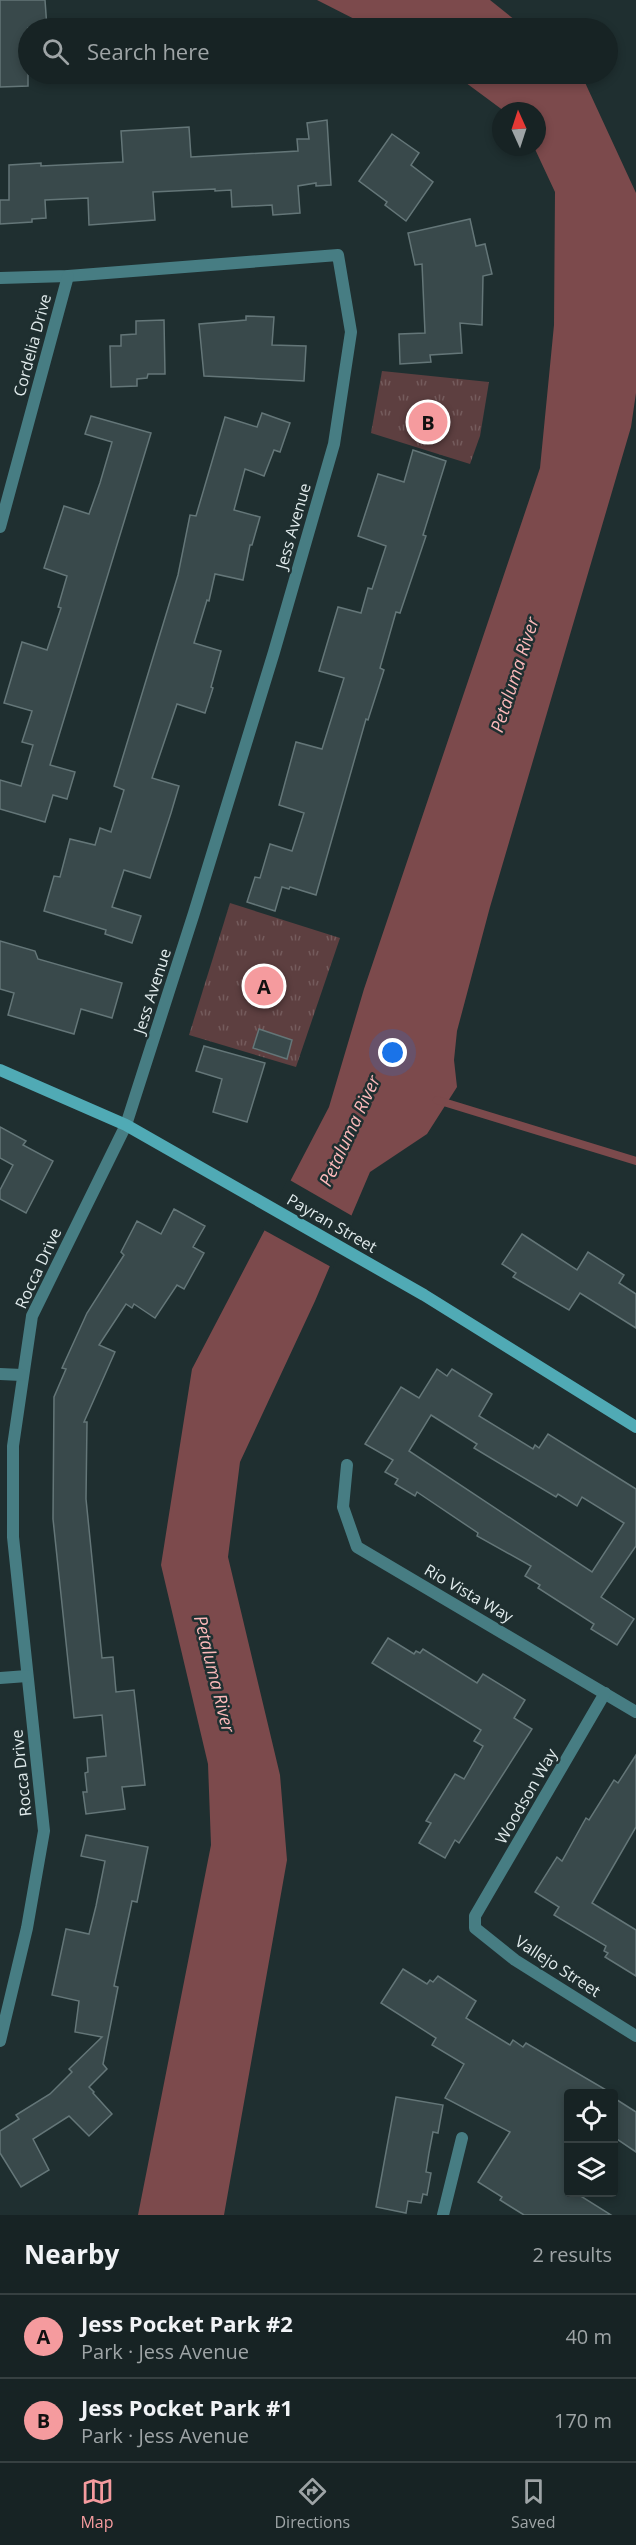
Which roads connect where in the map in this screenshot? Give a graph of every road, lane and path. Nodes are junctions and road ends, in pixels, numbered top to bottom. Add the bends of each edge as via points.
1 (68, 276) junction
2 (0, 278) edge
3 (0, 526) edge
4 (0, 1070) edge
5 (126, 1125) junction
6 (0, 1374) edge
7 (22, 1375) junction
8 (636, 1427) edge
9 (347, 1465) dead end
10 (27, 1676) junction
11 (0, 1678) edge
12 (605, 1693) junction
13 (636, 1712) edge
14 (475, 1916) joint
15 (636, 2036) edge
16 (0, 2041) edge
17 (462, 2138) dead end
18 (443, 2215) edge

1 - 2 street, Jess Avenue
1 - 3 street, Cordelia Drive
1 - 5 street, Jess Avenue via 338,255 351,332 334,444 194,913
4 - 5 main road, Payran Street
5 - 7 street, Rocca Drive via 32,1316
5 - 8 main road, Payran Street via 424,1295
6 - 7 street
7 - 10 street, Rocca Drive via 13,1446 13,1537
9 - 12 street, Rio Vista Way via 343,1506 357,1547
10 - 11 street
10 - 16 street, Rocca Drive via 44,1831 27,1928
12 - 13 street, Rio Vista Way
12 - 14 street, Woodson Way
14 - 15 street, Vallejo Street via 475,1928 515,1960
17 - 18 street

